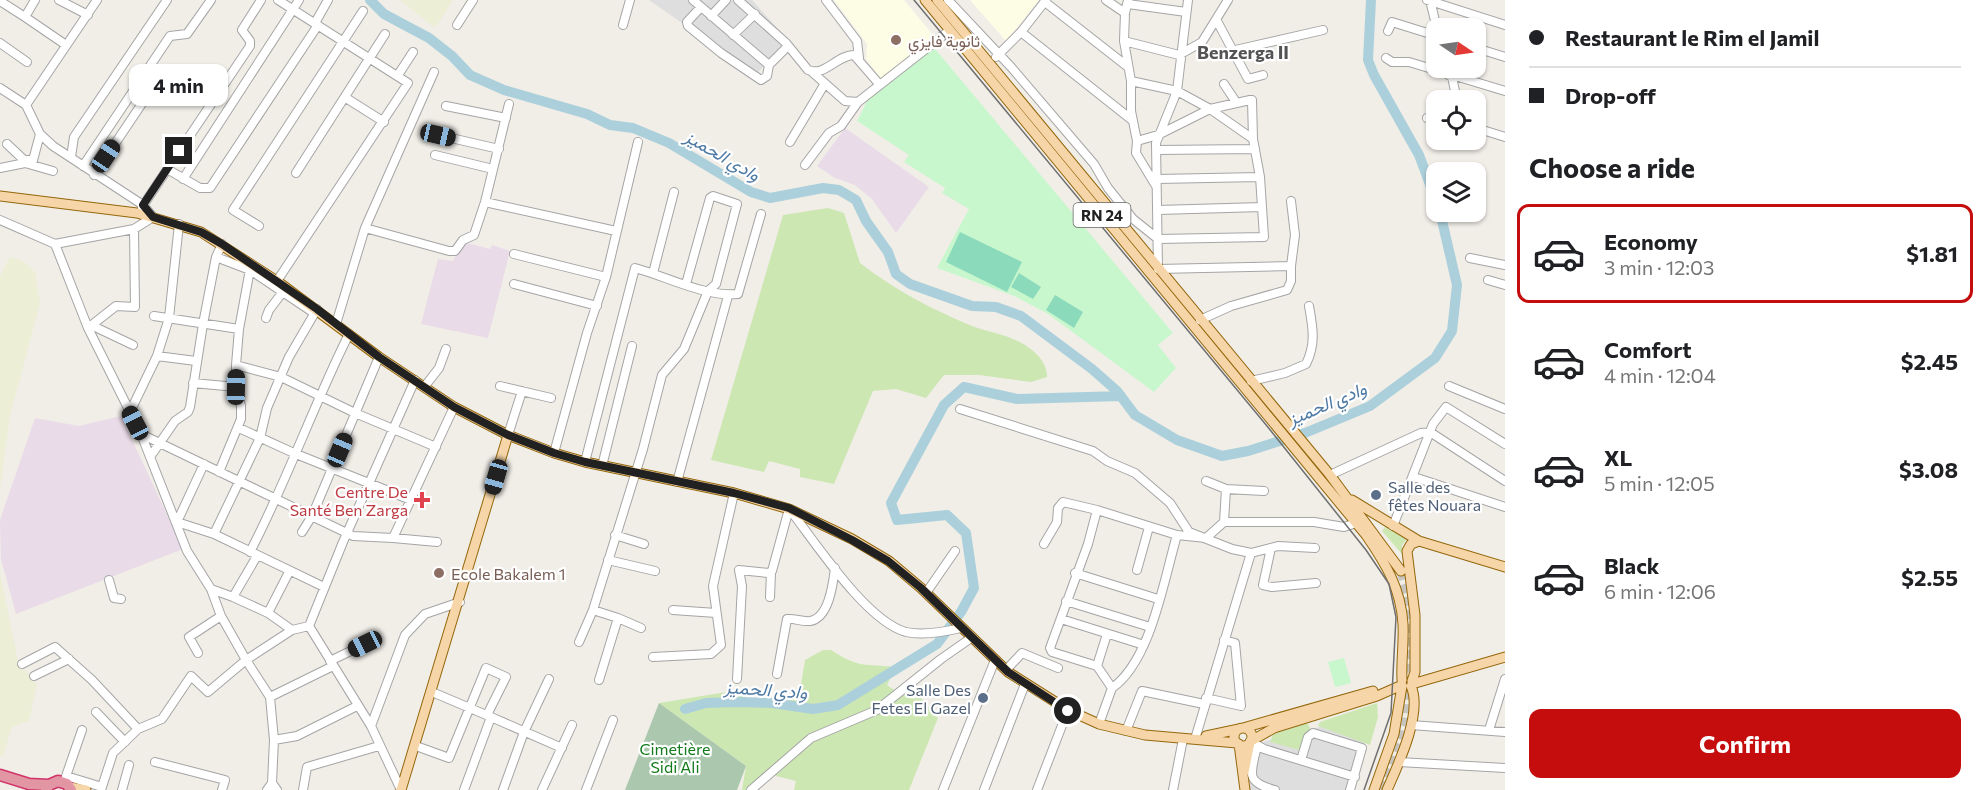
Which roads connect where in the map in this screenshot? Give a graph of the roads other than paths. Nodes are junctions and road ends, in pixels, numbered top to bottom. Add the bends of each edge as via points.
1 (35, 0) edge
2 (59, 0) edge
3 (97, 0) edge
4 (167, 0) edge
5 (211, 0) edge
6 (261, 0) edge
7 (278, 0) edge
8 (299, 0) edge
9 (328, 0) edge
10 (472, 0) edge
11 (630, 0) edge
12 (693, 0) edge
13 (726, 0) edge
14 (738, 0) edge
15 (826, 0) edge
16 (925, 0) edge
17 (1106, 0) edge
18 (1188, 0) edge
19 (1228, 0) edge
20 (1429, 0) edge
21 (0, 1) edge
22 (1045, 1) edge
23 (1128, 2) edge
24 (939, 3) edge
25 (1451, 4) edge
26 (701, 7) junction
27 (293, 9) junction
28 (363, 11) dead end
29 (1186, 12) junction
30 (1125, 13) junction
31 (755, 14) junction
32 (88, 15) junction
33 (711, 16) junction
34 (25, 17) junction
35 (1434, 18) edge
36 (1217, 21) junction
37 (316, 24) junction
38 (457, 25) dead end
39 (623, 25) dead end
40 (1505, 25) edge
41 (950, 30) junction
42 (1323, 30) dead end
43 (1388, 31) dead end
44 (1021, 32) junction
45 (1426, 33) edge
46 (385, 34) dead end
47 (733, 35) junction
48 (1124, 41) junction
49 (345, 42) junction
50 (0, 43) edge
51 (786, 43) junction
52 (66, 45) junction
53 (1231, 51) junction
54 (1486, 51) edge
55 (413, 52) dead end
56 (998, 55) junction
57 (1179, 55) junction
58 (1505, 57) edge
59 (371, 58) junction
60 (859, 58) junction
61 (1386, 58) dead end
62 (27, 62) dead end
63 (990, 64) junction
64 (769, 65) junction
65 (1426, 66) edge
66 (1128, 67) junction
67 (434, 72) dead end
68 (812, 72) junction
69 (398, 75) junction
70 (1263, 75) dead end
71 (1468, 78) edge
72 (1131, 81) junction
73 (1224, 84) dead end
74 (824, 85) junction
75 (880, 85) junction
76 (0, 88) edge
77 (1177, 91) junction
78 (1505, 91) edge
79 (345, 98) junction
80 (143, 102) dead end
81 (858, 102) junction
82 (1236, 102) junction
83 (510, 104) dead end
84 (26, 105) junction
85 (446, 106) dead end
86 (1210, 109) junction
87 (506, 118) junction
88 (1132, 120) junction
89 (384, 122) junction
90 (1486, 131) edge
91 (40, 134) junction
92 (438, 135) dead end
93 (1158, 135) junction
94 (1505, 137) edge
95 (1253, 139) junction
96 (1137, 141) junction
97 (638, 142) dead end
98 (790, 142) dead end
99 (7, 144) dead end
100 (499, 149) junction
101 (1255, 149) junction
102 (1156, 150) junction
103 (435, 155) dead end
104 (71, 157) junction
105 (32, 162) junction
106 (805, 165) dead end
107 (83, 166) junction
108 (0, 168) edge
109 (167, 169) junction
110 (493, 170) junction
111 (53, 171) dead end
112 (296, 173) dead end
113 (94, 175) junction
114 (1260, 177) junction
115 (183, 178) junction
116 (1157, 184) junction
117 (674, 192) dead end
118 (0, 196) edge
119 (1291, 201) dead end
120 (485, 202) junction
121 (143, 205) junction
122 (1262, 207) junction
123 (1158, 210) junction
124 (137, 213) junction
125 (761, 214) dead end
126 (153, 217) junction
127 (0, 220) edge
128 (179, 224) junction
129 (259, 226) dead end
130 (366, 228) junction
131 (134, 229) junction
132 (616, 231) junction
133 (1158, 239) junction
134 (55, 244) junction
135 (222, 244) junction
136 (514, 254) dead end
137 (216, 257) junction
138 (1470, 258) dead end
139 (1505, 265) edge
140 (1291, 266) junction
141 (250, 267) junction
142 (1158, 269) junction
143 (653, 273) junction
144 (606, 277) junction
145 (1488, 280) dead end
146 (278, 281) junction
147 (514, 284) dead end
148 (686, 284) junction
149 (1505, 285) edge
150 (708, 291) junction
151 (282, 293) junction
152 (728, 296) junction
153 (597, 306) junction
154 (1309, 306) dead end
155 (316, 311) junction
156 (154, 316) dead end
157 (169, 318) junction
158 (266, 318) dead end
159 (1200, 320) junction
160 (203, 324) junction
161 (336, 324) junction
162 (91, 327) junction
163 (239, 329) junction
164 (349, 334) junction
165 (134, 345) dead end
166 (632, 346) dead end
167 (446, 349) dead end
168 (157, 356) junction
169 (379, 357) junction
170 (196, 361) junction
171 (236, 365) junction
172 (281, 377) junction
173 (415, 380) junction
174 (1251, 381) junction
175 (193, 383) junction
176 (425, 386) junction
177 (500, 386) dead end
178 (1449, 386) dead end
179 (236, 387) junction
180 (522, 391) junction
181 (318, 396) junction
182 (551, 398) dead end
183 (454, 407) junction
184 (960, 409) dead end
185 (1505, 409) edge
186 (130, 412) junction
187 (355, 413) junction
188 (1276, 418) junction
189 (239, 428) junction
190 (392, 429) junction
191 (1430, 432) junction
192 (141, 434) junction
193 (508, 435) junction
194 (260, 438) junction
195 (159, 444) junction
196 (1505, 444) edge
197 (435, 447) junction
198 (554, 453) junction
199 (296, 454) junction
200 (1307, 456) junction
201 (150, 457) junction
202 (585, 462) junction
203 (204, 464) junction
204 (602, 466) junction
205 (332, 468) junction
206 (219, 472) junction
207 (636, 473) junction
208 (1330, 475) junction
209 (1414, 477) junction
210 (1206, 481) dead end
211 (1505, 481) edge
212 (677, 482) junction
213 (240, 483) junction
214 (369, 484) junction
215 (1226, 489) junction
216 (1264, 491) dead end
217 (734, 493) junction
218 (1345, 495) junction
219 (278, 499) junction
220 (411, 501) junction
221 (1339, 503) junction
222 (1505, 507) edge
223 (789, 508) junction
224 (1097, 510) junction
225 (312, 516) junction
226 (177, 522) junction
227 (1224, 522) junction
228 (1356, 523) junction
229 (1393, 526) junction
230 (1149, 527) junction
231 (302, 532) dead end
232 (347, 533) junction
233 (214, 534) junction
234 (615, 535) junction
235 (1178, 535) junction
236 (393, 538) junction
237 (1206, 538) junction
238 (1419, 541) junction
239 (437, 542) dead end
240 (644, 544) dead end
241 (1044, 544) dead end
242 (1271, 548) junction
243 (1315, 548) dead end
244 (955, 551) dead end
245 (1251, 553) junction
246 (253, 554) junction
247 (608, 560) junction
248 (1505, 567) edge
249 (835, 568) junction
250 (655, 570) dead end
251 (1137, 570) dead end
252 (289, 572) junction
253 (771, 573) junction
254 (1075, 573) junction
255 (109, 580) dead end
256 (1317, 583) dead end
257 (1411, 583) junction
258 (324, 587) junction
259 (211, 589) junction
260 (926, 593) junction
261 (233, 597) junction
262 (770, 597) dead end
263 (122, 599) dead end
264 (1158, 599) junction
265 (460, 602) junction
266 (1066, 602) junction
267 (674, 609) dead end
268 (593, 610) junction
269 (268, 613) junction
270 (716, 614) junction
271 (221, 616) junction
272 (618, 618) junction
273 (1060, 619) junction
274 (309, 626) junction
275 (1150, 627) junction
276 (640, 628) dead end
277 (961, 628) junction
278 (292, 630) junction
279 (1107, 634) junction
280 (971, 638) junction
281 (1224, 640) junction
282 (579, 642) dead end
283 (365, 644) dead end
284 (1144, 645) junction
285 (198, 653) dead end
286 (653, 657) dead end
287 (1505, 657) edge
288 (1402, 658) junction
289 (69, 659) junction
290 (246, 660) junction
291 (995, 660) junction
292 (1415, 661) junction
293 (22, 664) dead end
294 (332, 664) junction
295 (1097, 666) junction
296 (1058, 668) dead end
297 (1006, 670) junction
298 (777, 674) dead end
299 (34, 676) dead end
300 (549, 679) dead end
301 (1427, 679) junction
302 (1505, 679) edge
303 (599, 680) dead end
304 (737, 680) dead end
305 (1025, 684) junction
306 (1409, 686) junction
307 (1112, 688) junction
308 (432, 692) junction
309 (270, 697) junction
310 (1205, 701) junction
311 (357, 706) junction
312 (1334, 706) junction
313 (468, 707) junction
314 (1068, 711) junction
315 (96, 712) dead end
316 (489, 716) junction
317 (613, 720) dead end
318 (1100, 724) junction
319 (1411, 724) junction
320 (572, 725) dead end
321 (371, 726) junction
322 (138, 729) junction
323 (1241, 729) junction
324 (82, 730) dead end
325 (1489, 730) junction
326 (1126, 731) junction
327 (524, 732) junction
328 (1505, 732) edge
329 (1183, 739) junction
330 (1195, 739) junction
331 (274, 740) junction
332 (125, 742) junction
333 (1252, 742) junction
334 (1238, 743) junction
335 (379, 746) junction
336 (416, 746) junction
337 (562, 748) junction
338 (1301, 760) junction
339 (155, 762) dead end
340 (1399, 762) junction
341 (129, 765) dead end
342 (1505, 768) edge
343 (0, 776) edge
344 (1355, 777) junction
345 (0, 782) edge
346 (272, 783) junction
347 (67, 784) edge
348 (1245, 785) edge
349 (47, 787) edge
350 (102, 788) edge
351 (24, 790) edge
352 (86, 790) edge
353 (122, 790) edge
354 (222, 790) edge
355 (267, 790) edge
356 (277, 790) edge
357 (303, 790) edge
358 (401, 790) edge
359 (464, 790) edge
360 (503, 790) edge
361 (542, 790) edge
362 (586, 790) edge
363 (751, 790) edge
364 (943, 790) edge
365 (984, 790) edge
366 (1037, 790) edge
367 (1173, 790) edge
368 (1275, 790) edge
369 (1350, 790) edge
370 (1374, 790) edge
371 (1387, 790) edge

1 - 34 street
2 - 32 street
3 - 32 street
4 - 104 street via 74,137
5 - 107 street via 187,34 170,36
6 - 109 street via 242,30 250,46
7 - 27 street
8 - 27 street
9 - 37 street
10 - 38 street
11 - 39 street
12 - 26 street
13 - 33 street
14 - 31 street
15 - 60 street via 857,41
16 - 24 main road, RN 24
17 - 30 street
18 - 29 street
19 - 36 street
20 - 25 street
20 - 35 street
21 - 34 street
22 - 44 street
22 - 66 street
23 - 29 street
23 - 30 street
24 - 41 main road, RN 24
24 - 56 street
24 - 63 main road, RN 24
25 - 40 street
26 - 33 street
26 - 64 street via 687,22 699,35 761,80
27 - 37 street
27 - 115 street
28 - 49 street
29 - 57 street
30 - 48 street
31 - 47 street
31 - 51 street
32 - 52 street
33 - 47 street
34 - 52 street
36 - 53 street
36 - 57 street via 1202,42
37 - 49 street
37 - 115 street via 210,188 200,188
41 - 75 street
41 - 188 main road, RN 24
42 - 53 street
43 - 45 street via 1392,22
44 - 56 street
44 - 88 street
46 - 59 street
47 - 64 street
48 - 57 street
48 - 66 street
49 - 59 street
49 - 129 street via 233,210
50 - 62 street
51 - 64 street via 777,60
51 - 68 street
52 - 84 street
53 - 70 street via 1248,79
54 - 58 street
55 - 69 street
56 - 63 street
56 - 133 street via 1094,164 1133,219
57 - 77 street
59 - 69 street
59 - 79 street
60 - 68 street via 846,55
60 - 75 street
61 - 65 street
63 - 142 main road, RN 24
66 - 72 street
67 - 130 street
68 - 74 street
69 - 89 street via 408,83
71 - 78 street
72 - 77 street
72 - 88 street
73 - 82 street
74 - 81 street via 845,101
74 - 98 street
75 - 81 street
76 - 84 street
77 - 86 street
77 - 93 street
79 - 89 street
79 - 112 street
80 - 113 street
81 - 106 street
82 - 86 street
82 - 95 street via 1252,100
83 - 87 street
84 - 91 street
85 - 87 street
86 - 93 street
86 - 95 street
87 - 100 street
88 - 96 street
89 - 146 street
90 - 94 street
91 - 104 street
91 - 105 street
92 - 100 street
93 - 96 street
93 - 102 street
95 - 101 street
96 - 116 street via 1136,153
97 - 132 street
99 - 105 street via 24,160
100 - 110 street
101 - 102 street
101 - 114 street
102 - 116 street
103 - 110 street
104 - 107 street
105 - 108 street
105 - 111 street
107 - 113 street
109 - 115 street
109 - 121 street
110 - 120 street
113 - 121 street
114 - 116 street
114 - 122 street
116 - 123 street
117 - 143 street
118 - 124 main road
119 - 140 street via 1295,235
120 - 130 street via 477,231 455,251
120 - 132 street
121 - 124 street
121 - 126 street
122 - 123 street
122 - 133 street via 1264,237
123 - 133 street
124 - 126 main road
125 - 152 street via 742,285 738,294
126 - 128 main road
126 - 131 street
127 - 134 street
128 - 135 main road
128 - 157 street
130 - 161 street
131 - 134 street
131 - 162 street via 135,307 116,306
132 - 144 street
133 - 142 street
134 - 162 street
135 - 137 street
135 - 141 main road
136 - 144 street
137 - 141 street
137 - 160 street
138 - 139 street
140 - 142 street
140 - 159 street via 1292,282 1287,290
141 - 146 main road
141 - 151 street
141 - 163 street
142 - 159 main road, RN 24
143 - 148 street
143 - 202 street via 635,268
144 - 153 street
145 - 149 street
146 - 155 main road
147 - 153 street
148 - 150 street
148 - 150 street via 713,196 737,204 716,284
150 - 152 street
150 - 207 street via 684,349 662,375
151 - 155 street
151 - 158 street
152 - 212 street
153 - 198 street
154 - 174 street via 1314,333 1306,364
155 - 161 main road
155 - 172 street
156 - 157 street
157 - 160 street
157 - 168 street
159 - 174 main road, RN 24
160 - 163 street
160 - 170 street
161 - 164 main road
162 - 165 street
162 - 186 street
163 - 171 street
164 - 169 main road
164 - 181 street
166 - 204 street
167 - 176 street via 439,368
168 - 170 street
168 - 186 street
169 - 173 main road
169 - 187 street
170 - 175 street
171 - 172 street
171 - 179 street
172 - 181 street
172 - 194 street via 267,408
173 - 176 main road
173 - 190 street
174 - 188 main road, RN 24
175 - 179 street
175 - 195 street via 188,412 175,421
176 - 183 main road
177 - 180 street
178 - 185 street
179 - 189 street via 241,406
180 - 182 street
180 - 193 street
181 - 187 street
181 - 199 street
183 - 193 main road
183 - 197 street
184 - 237 street via 1083,447 1135,473 1170,503 1189,532
186 - 192 street
187 - 190 street
187 - 205 street
188 - 200 main road, RN 24
189 - 194 street
189 - 206 street
190 - 197 street
190 - 214 street
191 - 196 street via 1446,407
191 - 208 street
191 - 209 street
191 - 211 street
192 - 195 street
192 - 201 street
193 - 198 main road
193 - 265 main road
194 - 199 street
194 - 213 street
195 - 201 street
195 - 203 street
197 - 220 street
198 - 202 main road
199 - 205 street
199 - 219 street
200 - 208 main road, RN 24
200 - 221 main road, RN 24
201 - 226 street
202 - 204 main road
203 - 206 street
203 - 226 street
204 - 207 main road
205 - 214 street
205 - 225 street
206 - 213 street
207 - 212 main road
207 - 234 street
208 - 218 main road, RN 24
209 - 222 street
209 - 229 street
210 - 215 street
212 - 217 main road
213 - 219 street
213 - 233 street
214 - 220 street
214 - 232 street
215 - 216 street
215 - 227 street
217 - 223 main road
217 - 270 street via 713,586
218 - 221 main road via 1400,573
218 - 229 main road, RN 24
218 - 257 main road, RN 24 via 1391,549
219 - 225 street
219 - 246 street
220 - 236 street
221 - 228 main road, RN 24
223 - 249 street
223 - 253 street
223 - 260 main road via 888,561
224 - 230 street
224 - 241 street via 1060,504 1057,522
224 - 254 street
225 - 231 street
225 - 232 street
226 - 233 street
226 - 259 street via 187,551
227 - 228 street via 1314,522 1344,527
227 - 237 street
228 - 288 main road, RN 24 via 1395,583 1403,624
229 - 238 main road, RN 24
230 - 235 street
230 - 251 street
232 - 236 street
232 - 258 street
233 - 246 street
234 - 240 street
234 - 247 street
235 - 237 street
235 - 264 street
236 - 239 street
237 - 245 street
238 - 248 main road, RN 24
238 - 257 main road, RN 24 via 1407,551
242 - 243 street
242 - 245 street
242 - 256 street via 1263,585
244 - 260 street
245 - 281 street
246 - 252 street
246 - 261 street
247 - 250 street
247 - 268 street
249 - 277 street via 880,620 891,626 923,633
249 - 298 street via 831,592 821,614 811,621 787,619
252 - 258 street
252 - 269 street
253 - 262 street
253 - 304 street via 739,570 742,586
254 - 264 street
254 - 266 street
255 - 263 street via 114,598
257 - 292 main road, RN 24
258 - 274 street
259 - 261 street
259 - 271 street
260 - 277 main road
261 - 269 street
264 - 275 street
265 - 308 main road
265 - 321 street via 425,614 405,635
266 - 273 street
266 - 275 street
267 - 270 street
268 - 272 street
268 - 282 street
269 - 278 street
270 - 286 street via 721,645 715,652
271 - 285 street via 189,637
271 - 290 street
272 - 276 street
272 - 303 street
273 - 279 street
273 - 295 street via 1050,650
274 - 278 street
274 - 294 street
275 - 284 street
277 - 280 main road
278 - 290 street
279 - 284 street
279 - 295 street
280 - 291 main road
280 - 363 street via 877,710 811,738
281 - 310 street
281 - 310 street via 1235,643 1241,706
283 - 294 street
284 - 307 street via 1123,681
287 - 301 main road
288 - 292 main road via 1407,663
288 - 306 main road, RN 24
289 - 293 street via 56,647
289 - 299 street
289 - 322 street
290 - 309 street
290 - 322 street via 208,692 191,676 162,719
291 - 297 main road
291 - 364 street
292 - 306 main road, RN 24
294 - 309 street
294 - 311 street
295 - 307 street
296 - 297 street via 1022,653
297 - 305 main road
300 - 327 street
301 - 306 main road
301 - 306 main road
302 - 325 street
305 - 314 main road
305 - 365 street
306 - 312 main road
306 - 319 main road
306 - 370 main road
307 - 318 street
308 - 313 street
308 - 336 main road
309 - 331 street
310 - 326 street via 1142,691
310 - 330 street
311 - 321 street
311 - 331 street via 297,736
312 - 323 main road
312 - 333 main road via 1274,728
313 - 316 street
313 - 316 street via 486,668 506,676
313 - 336 street via 449,758
314 - 318 main road
314 - 366 street
315 - 332 street
316 - 327 street
316 - 359 street
317 - 362 street
318 - 326 main road
319 - 325 street
319 - 340 main road
320 - 337 street
321 - 335 street
322 - 332 street
323 - 330 main road
323 - 333 main road via 1250,731
323 - 334 main road via 1235,735
324 - 347 street
325 - 328 street
326 - 329 main road
327 - 337 street
327 - 360 street
329 - 330 main road
329 - 367 street
330 - 334 main road
331 - 346 street
332 - 350 street via 113,753
333 - 334 main road
333 - 338 street
333 - 348 main road
333 - 368 street via 1252,780
334 - 348 main road
335 - 357 street via 307,767
335 - 358 street
336 - 358 main road
337 - 361 street
338 - 344 street
338 - 344 street via 1308,736 1315,733 1362,748
339 - 354 street via 225,780
340 - 342 street
340 - 371 main road
341 - 353 street
343 - 349 highway
344 - 369 street
345 - 351 highway
346 - 355 street
346 - 356 street
347 - 349 highway
347 - 350 street
347 - 352 main road

